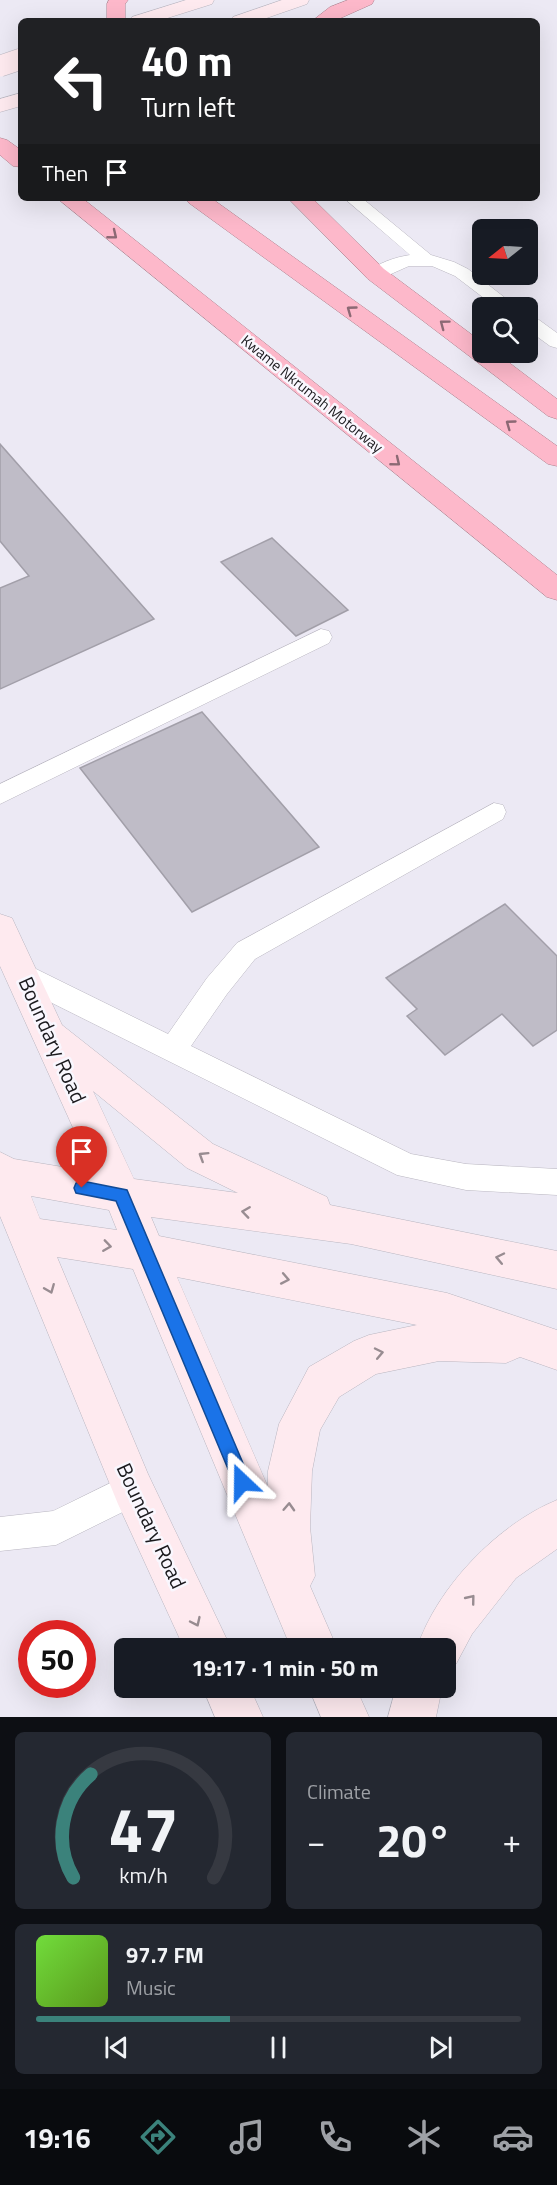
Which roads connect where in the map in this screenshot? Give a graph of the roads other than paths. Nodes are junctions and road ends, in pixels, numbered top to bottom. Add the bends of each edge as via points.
1 (119, 0) edge
2 (205, 0) edge
3 (300, 0) edge
4 (364, 0) edge
5 (116, 18) edge
6 (148, 18) edge
7 (249, 18) edge
8 (326, 18) edge
9 (0, 55) edge
10 (18, 60) edge
11 (0, 66) edge
12 (18, 68) edge
13 (18, 100) edge
14 (0, 106) edge
15 (0, 144) edge
16 (18, 159) edge
17 (72, 201) edge
18 (200, 201) edge
19 (302, 201) edge
20 (356, 201) edge
21 (424, 258) junction
22 (376, 274) junction
23 (494, 297) edge
24 (538, 328) edge
25 (557, 342) edge
26 (557, 411) edge
27 (557, 458) edge
28 (557, 590) edge
29 (321, 637) dead end
30 (0, 795) edge
31 (494, 812) dead end
32 (0, 928) edge
33 (24, 976) junction
34 (50, 1034) junction
35 (172, 1051) junction
36 (1, 1172) edge
37 (557, 1182) edge
38 (122, 1195) junction
39 (351, 1226) junction
40 (28, 1235) junction
41 (145, 1252) junction
42 (557, 1270) edge
43 (548, 1347) edge
44 (133, 1490) junction
45 (557, 1522) edge
46 (0, 1534) edge
47 (295, 1607) junction
48 (203, 1638) edge
49 (309, 1638) edge
50 (445, 1638) edge
51 (230, 1698) edge
52 (336, 1698) edge
53 (417, 1698) edge
54 (239, 1717) edge
55 (345, 1717) edge
56 (412, 1717) edge

1 - 5 highway
2 - 6 main road
3 - 7 main road
4 - 8 highway
9 - 12 highway
10 - 11 main road, bridge
13 - 14 main road
15 - 16 highway
17 -> 28 highway, Kwame Nkrumah Motorway
27 -> 18 highway
19 - 22 highway
20 - 21 lane
21 - 22 lane via 407,260
21 - 23 lane via 446,263
26 -> 22 highway
24 - 25 lane
29 - 30 lane
31 - 35 lane via 246,951
32 - 33 main road, Boundary Road
33 - 34 main road, Boundary Road
33 - 35 lane
34 - 38 main road, Boundary Road
39 -> 34 main road via 280,1196 200,1155
35 - 37 lane via 407,1166 466,1177
36 - 38 main road
36 - 40 main road, Boundary Road
39 -> 38 main road
38 - 41 main road, Boundary Road
42 -> 39 main road
40 -> 41 main road
40 -> 44 main road, Boundary Road
41 -> 43 main road via 447,1312
41 - 47 main road, Boundary Road
47 -> 43 main road via 288,1527 290,1471 300,1424 324,1382 369,1355 439,1341
44 - 46 lane via 56,1528
44 -> 48 main road, Boundary Road
50 -> 45 main road via 456,1618 500,1562
47 - 49 main road, Boundary Road
51 - 54 main road
52 - 55 main road
53 - 56 main road

